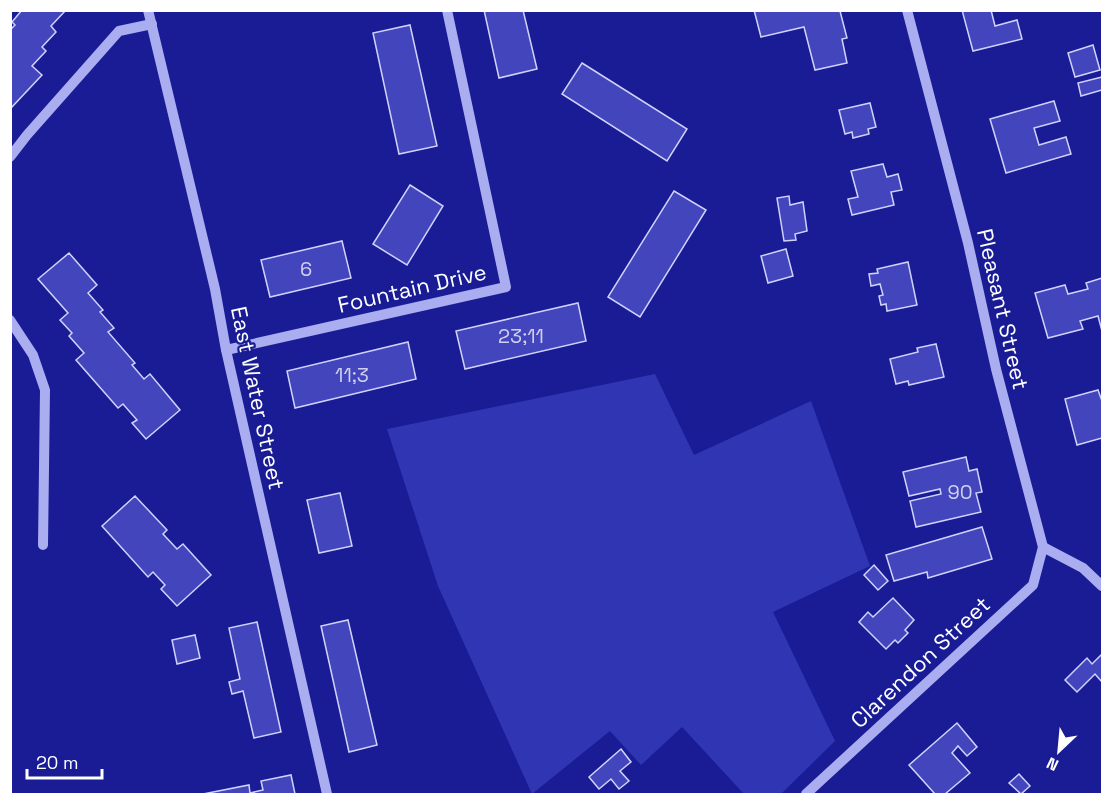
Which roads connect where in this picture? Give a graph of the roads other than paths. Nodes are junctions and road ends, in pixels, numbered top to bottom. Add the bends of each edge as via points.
1 (148, 10) edge
2 (447, 10) edge
3 (907, 10) edge
4 (152, 24) junction
5 (10, 158) edge
6 (10, 320) edge
7 (226, 350) junction
8 (43, 545) dead end
9 (1043, 547) junction
10 (1102, 586) edge
11 (327, 795) edge
12 (806, 795) edge

1 - 4 street, East Water Street
2 - 7 street, Fountain Drive via 506,287
3 - 9 street, Pleasant Street
4 - 5 street via 119,32
4 - 7 street, East Water Street
6 - 8 street via 33,355 45,390
7 - 11 street, East Water Street
9 - 10 street via 1083,567
9 - 12 street, Clarendon Street via 1033,585

